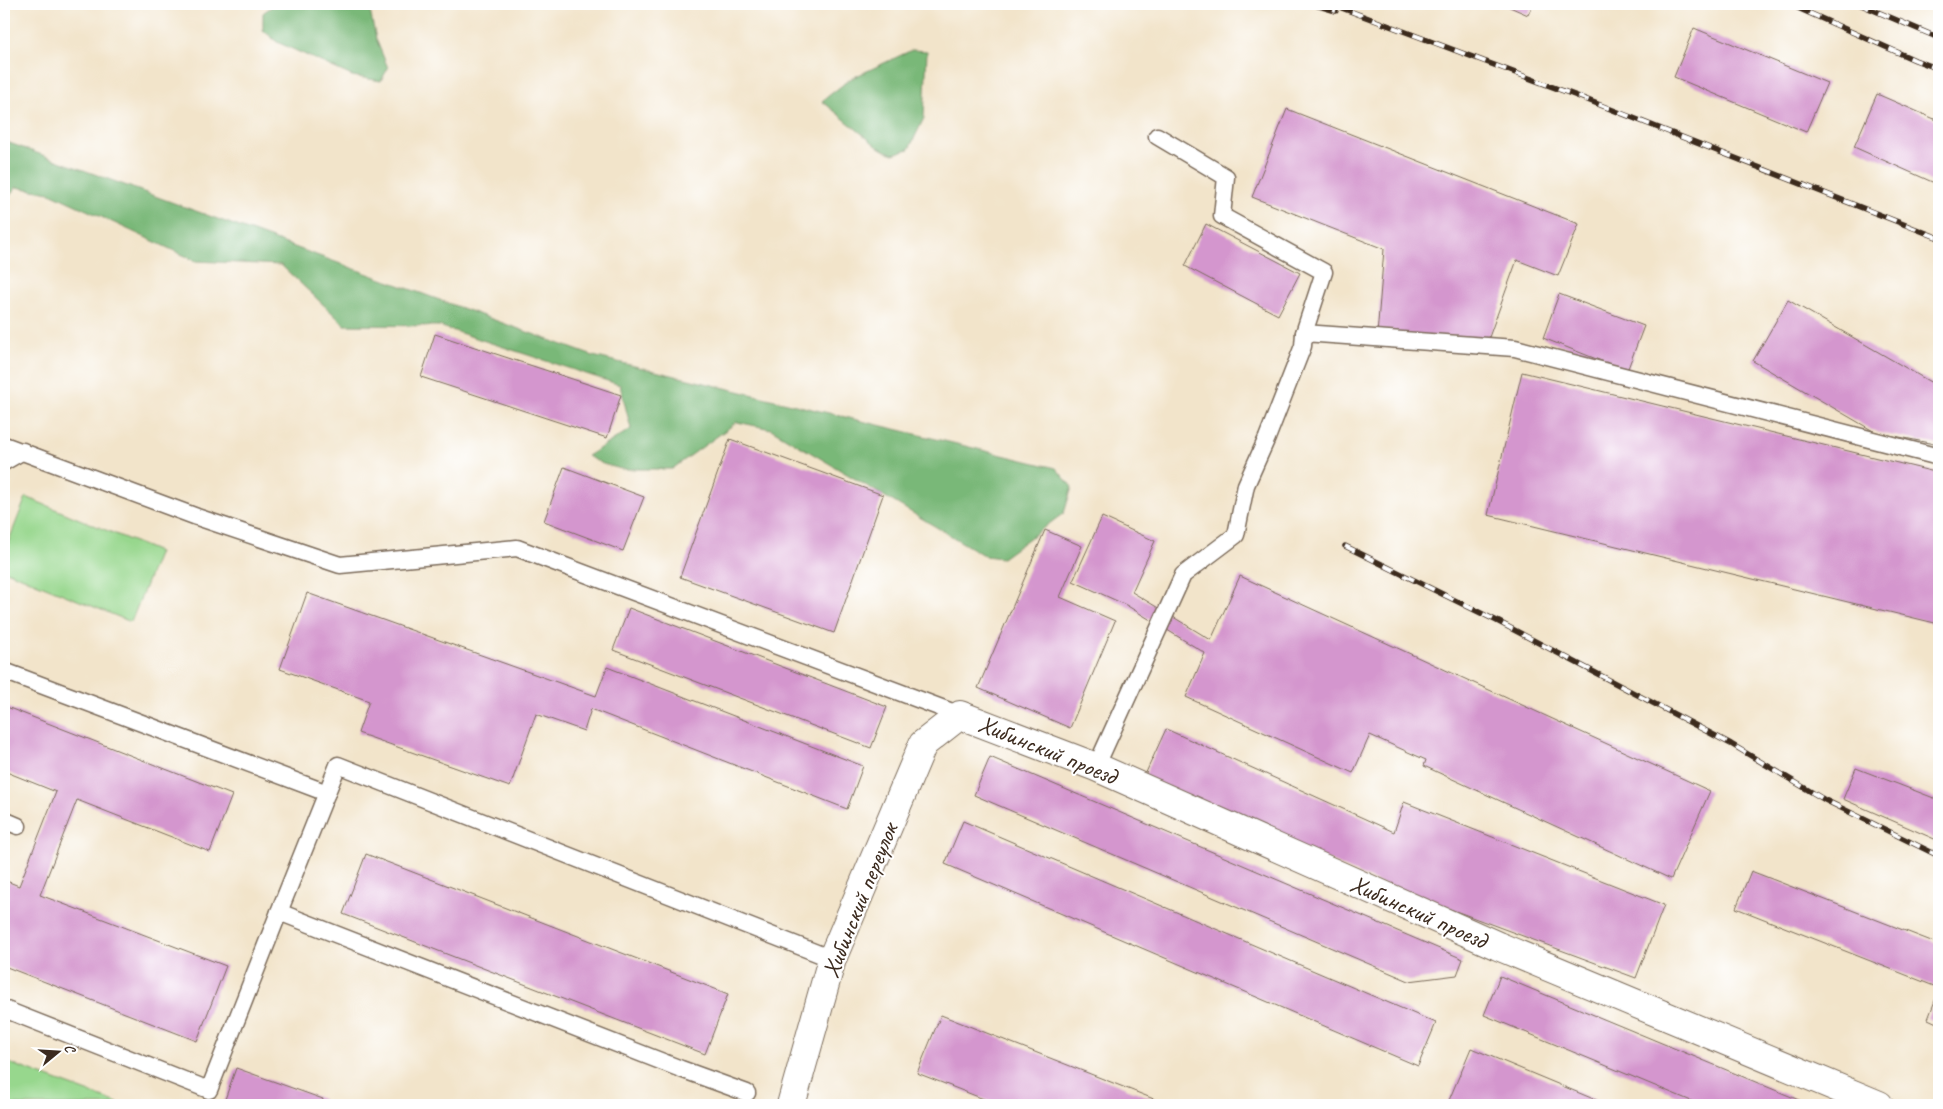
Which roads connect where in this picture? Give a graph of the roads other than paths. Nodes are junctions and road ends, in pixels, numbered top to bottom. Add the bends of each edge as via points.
1 (1157, 136) dead end
2 (1304, 333) junction
3 (4, 445) edge
4 (23, 452) junction
5 (1939, 457) edge
6 (4, 462) edge
7 (4, 671) edge
8 (960, 715) junction
9 (1096, 767) junction
10 (326, 793) junction
11 (279, 912) junction
12 (832, 959) junction
13 (4, 1009) edge
14 (747, 1092) dead end
15 (791, 1105) edge
16 (1879, 1105) edge

1 - 2 lane via 1226,177 1222,216 1324,272
2 - 5 lane via 1515,348
2 - 9 lane via 1303,346 1285,394 1246,485 1236,535 1183,576
3 - 4 lane
4 - 6 lane
4 - 8 lane via 197,517 340,565 517,548
7 - 10 lane
8 - 9 street, Хибинский проезд
8 - 12 street, Хибинский переулок via 923,744
9 - 16 street, Хибинский проезд via 1498,946
10 - 11 lane
10 - 12 lane via 338,765
11 - 13 lane via 209,1090
11 - 14 lane
12 - 15 street, Хибинский переулок

